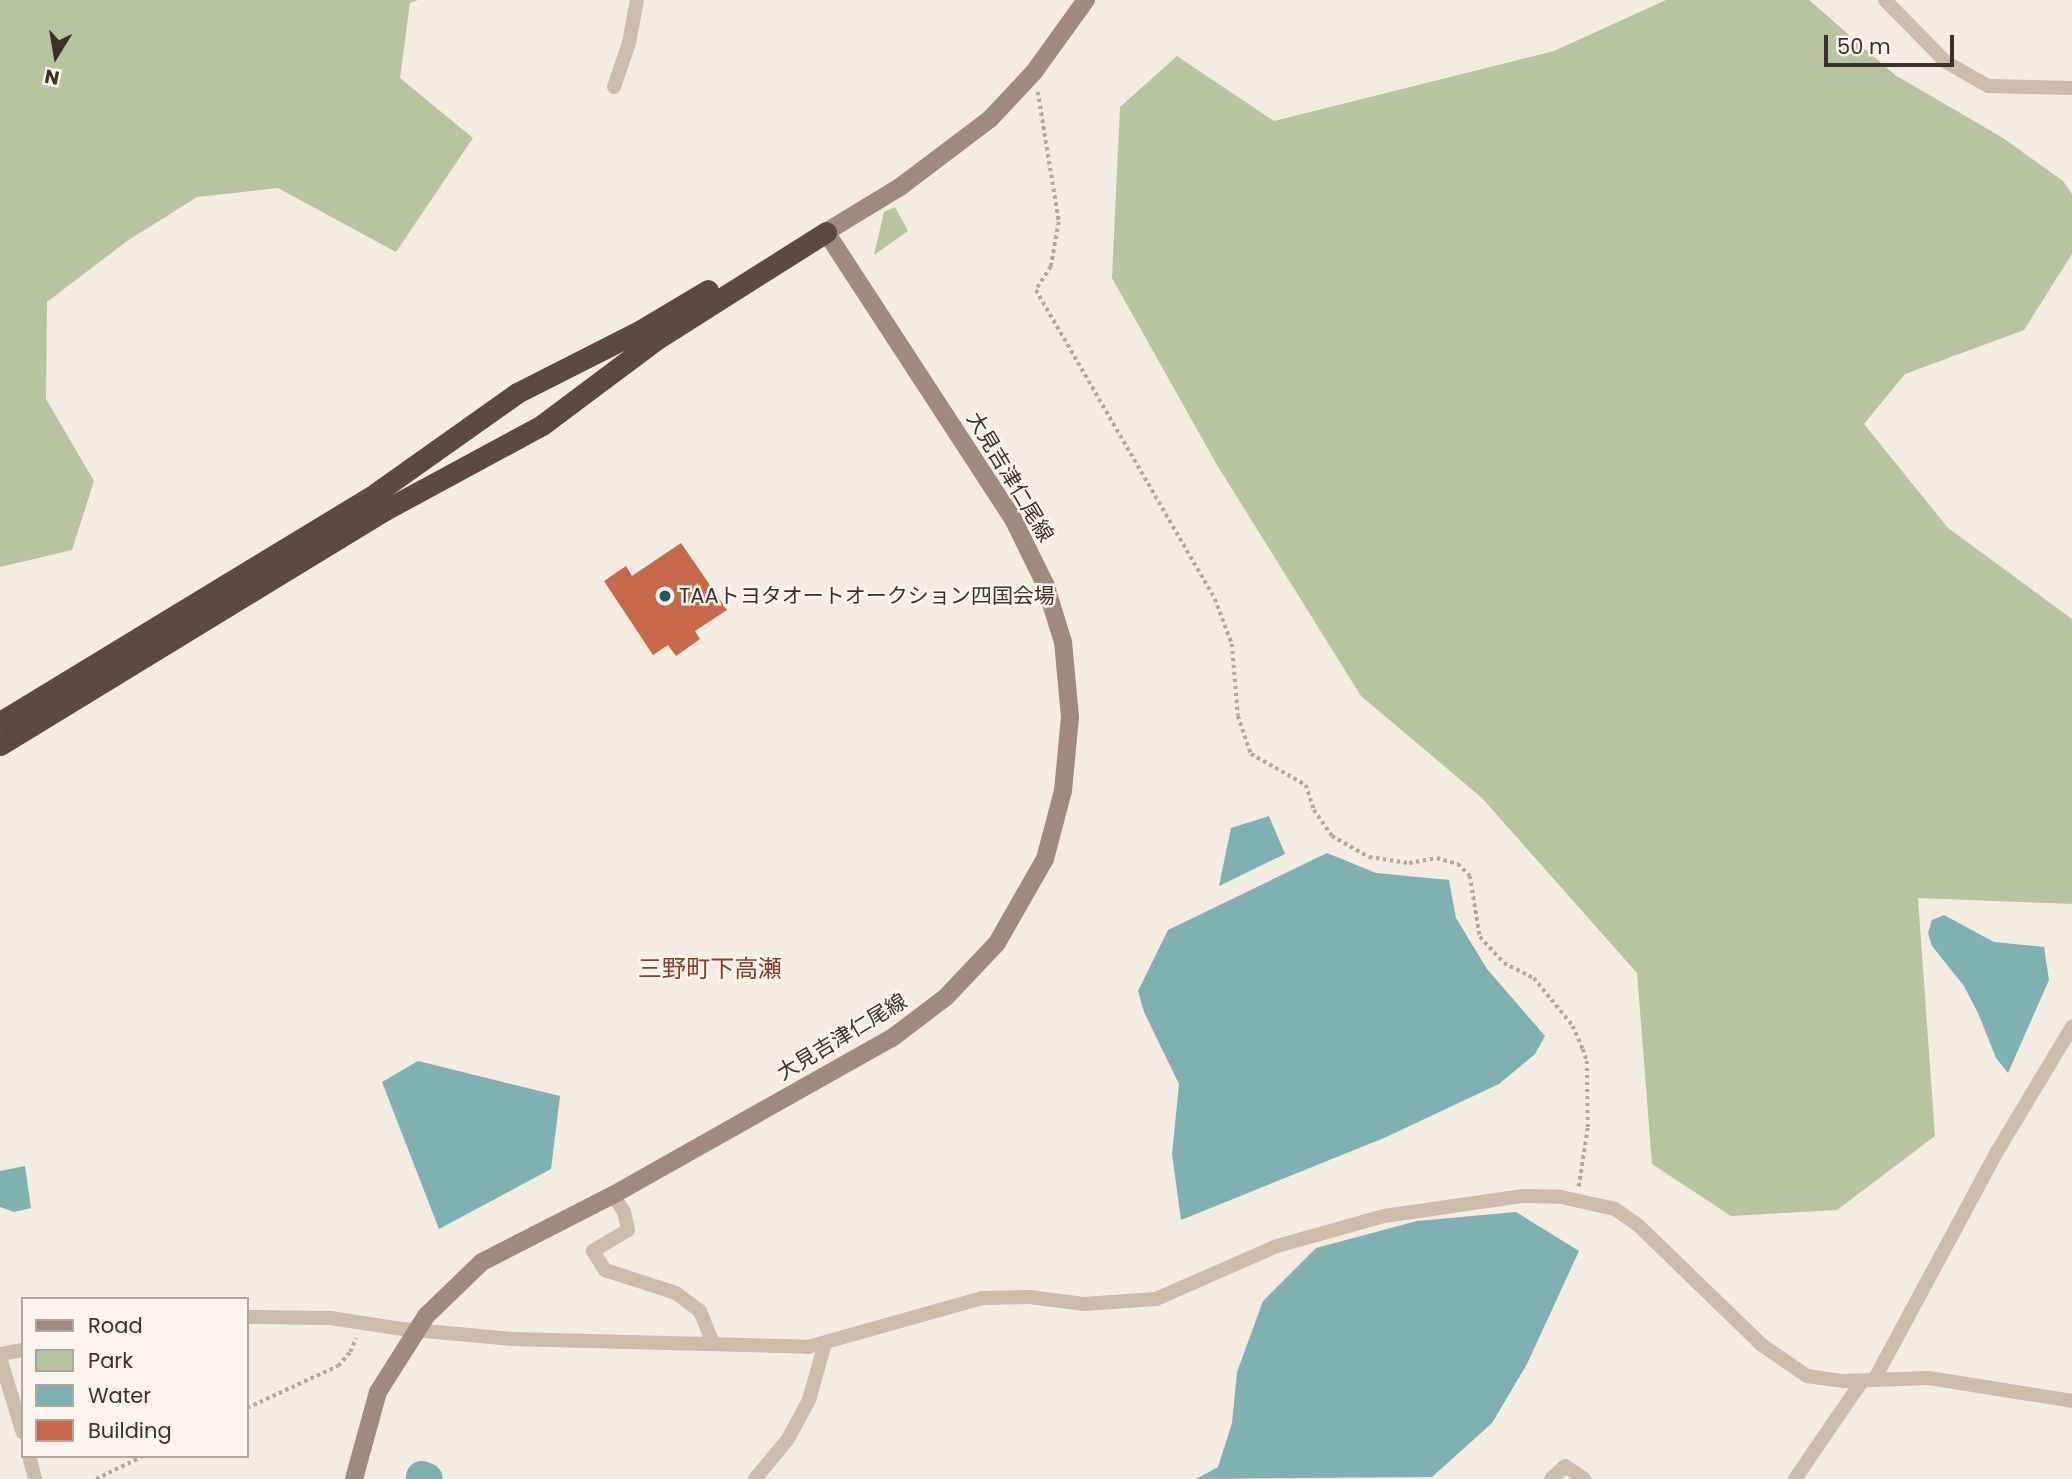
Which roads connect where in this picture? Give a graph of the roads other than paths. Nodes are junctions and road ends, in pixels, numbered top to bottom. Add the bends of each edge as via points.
1 (638, 0) edge
2 (1086, 0) edge
3 (1885, 0) edge
4 (614, 88) dead end
5 (2072, 88) edge
6 (826, 232) junction
7 (0, 722) edge
8 (0, 745) edge
9 (2072, 1027) edge
10 (613, 1195) junction
11 (248, 1317) edge
12 (416, 1330) junction
13 (825, 1343) junction
14 (713, 1344) junction
15 (21, 1351) edge
16 (0, 1356) edge
17 (1868, 1380) junction
18 (2072, 1401) edge
19 (21, 1426) edge
20 (30, 1458) edge
21 (35, 1479) edge
22 (354, 1479) edge
23 (755, 1479) edge
24 (1551, 1479) edge
25 (1584, 1479) edge
26 (1795, 1479) edge

1 - 4 street
2 - 6 main road via 1034,72 990,118 900,187
3 - 5 street via 1946,62 1988,86
6 - 7 highway via 777,250 641,330 517,393 376,493
6 - 8 highway via 657,339 542,425 385,510
6 - 10 main road, 大見吉津仁尾線 via 1013,519 1045,584 1063,642 1070,717 1063,791 1045,859 997,943 946,997 892,1038
9 - 17 street
10 - 12 main road, 大見吉津仁尾線 via 482,1262
10 - 14 street via 628,1230 593,1251 606,1270 676,1293 700,1311
11 - 12 street via 330,1318
12 - 14 street via 512,1339
12 - 22 main road, 大見吉津仁尾線 via 377,1392
13 - 14 street via 808,1347
13 - 17 street via 982,1298 1030,1297 1084,1304 1156,1298 1277,1246 1384,1216 1522,1196 1577,1199 1615,1209 1638,1225 1762,1345 1797,1370 1807,1376
13 - 23 street via 809,1400 788,1439
15 - 16 street
16 - 19 street
17 - 18 street via 1929,1378
17 - 26 street
20 - 21 street
24 - 25 street via 1565,1466

